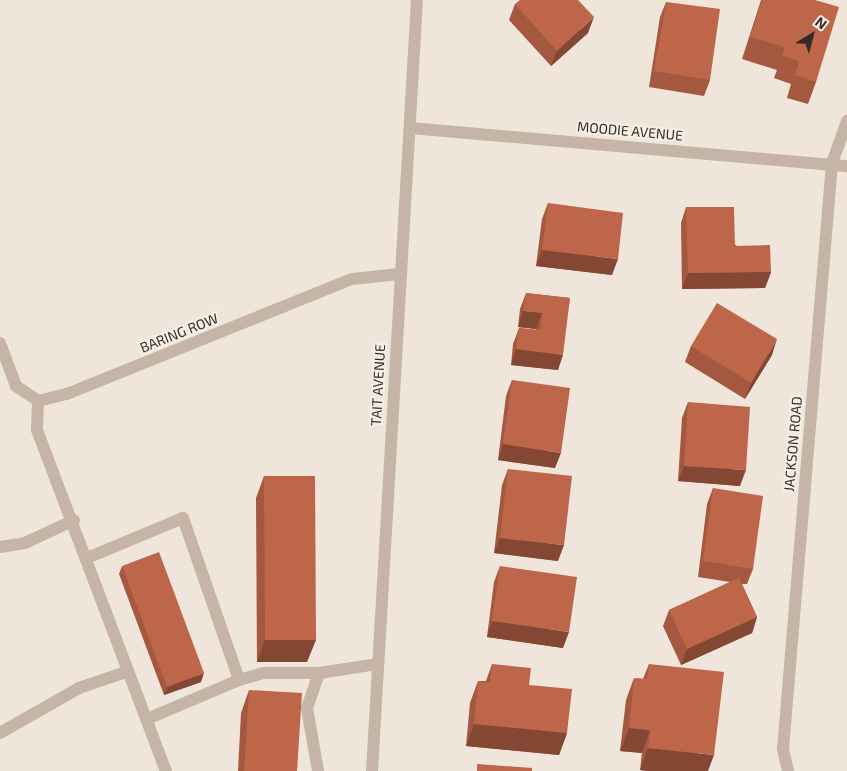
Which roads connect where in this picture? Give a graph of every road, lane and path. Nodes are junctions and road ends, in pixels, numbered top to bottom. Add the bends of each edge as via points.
1 (417, 0) edge
2 (847, 121) edge
3 (410, 128) junction
4 (832, 163) junction
5 (847, 166) edge
6 (400, 274) junction
7 (0, 343) edge
8 (38, 401) junction
9 (74, 520) junction
10 (0, 547) edge
11 (87, 558) junction
12 (378, 664) junction
13 (126, 672) junction
14 (319, 673) junction
15 (239, 680) junction
16 (147, 719) junction
17 (0, 733) edge
18 (166, 771) edge
19 (318, 771) edge
20 (372, 771) edge
21 (788, 771) edge

1 - 3 street, TAIT AVENUE
2 - 4 street, JACKSON ROAD
3 - 4 street, MOODIE AVENUE
3 - 6 street, TAIT AVENUE
4 - 5 street, MOODIE AVENUE
4 - 21 street, JACKSON ROAD via 783,749
6 - 8 street, BARING ROW via 352,279 67,394
6 - 12 street, TAIT AVENUE
7 - 8 street via 16,386
8 - 9 street via 37,430
9 - 10 street via 25,543
9 - 11 street
11 - 13 street
11 - 15 street via 183,518
12 - 14 street
12 - 20 street, TAIT AVENUE
13 - 16 street
13 - 17 street via 79,688
14 - 15 street via 264,673
14 - 19 street via 307,708
15 - 16 street
16 - 18 street

